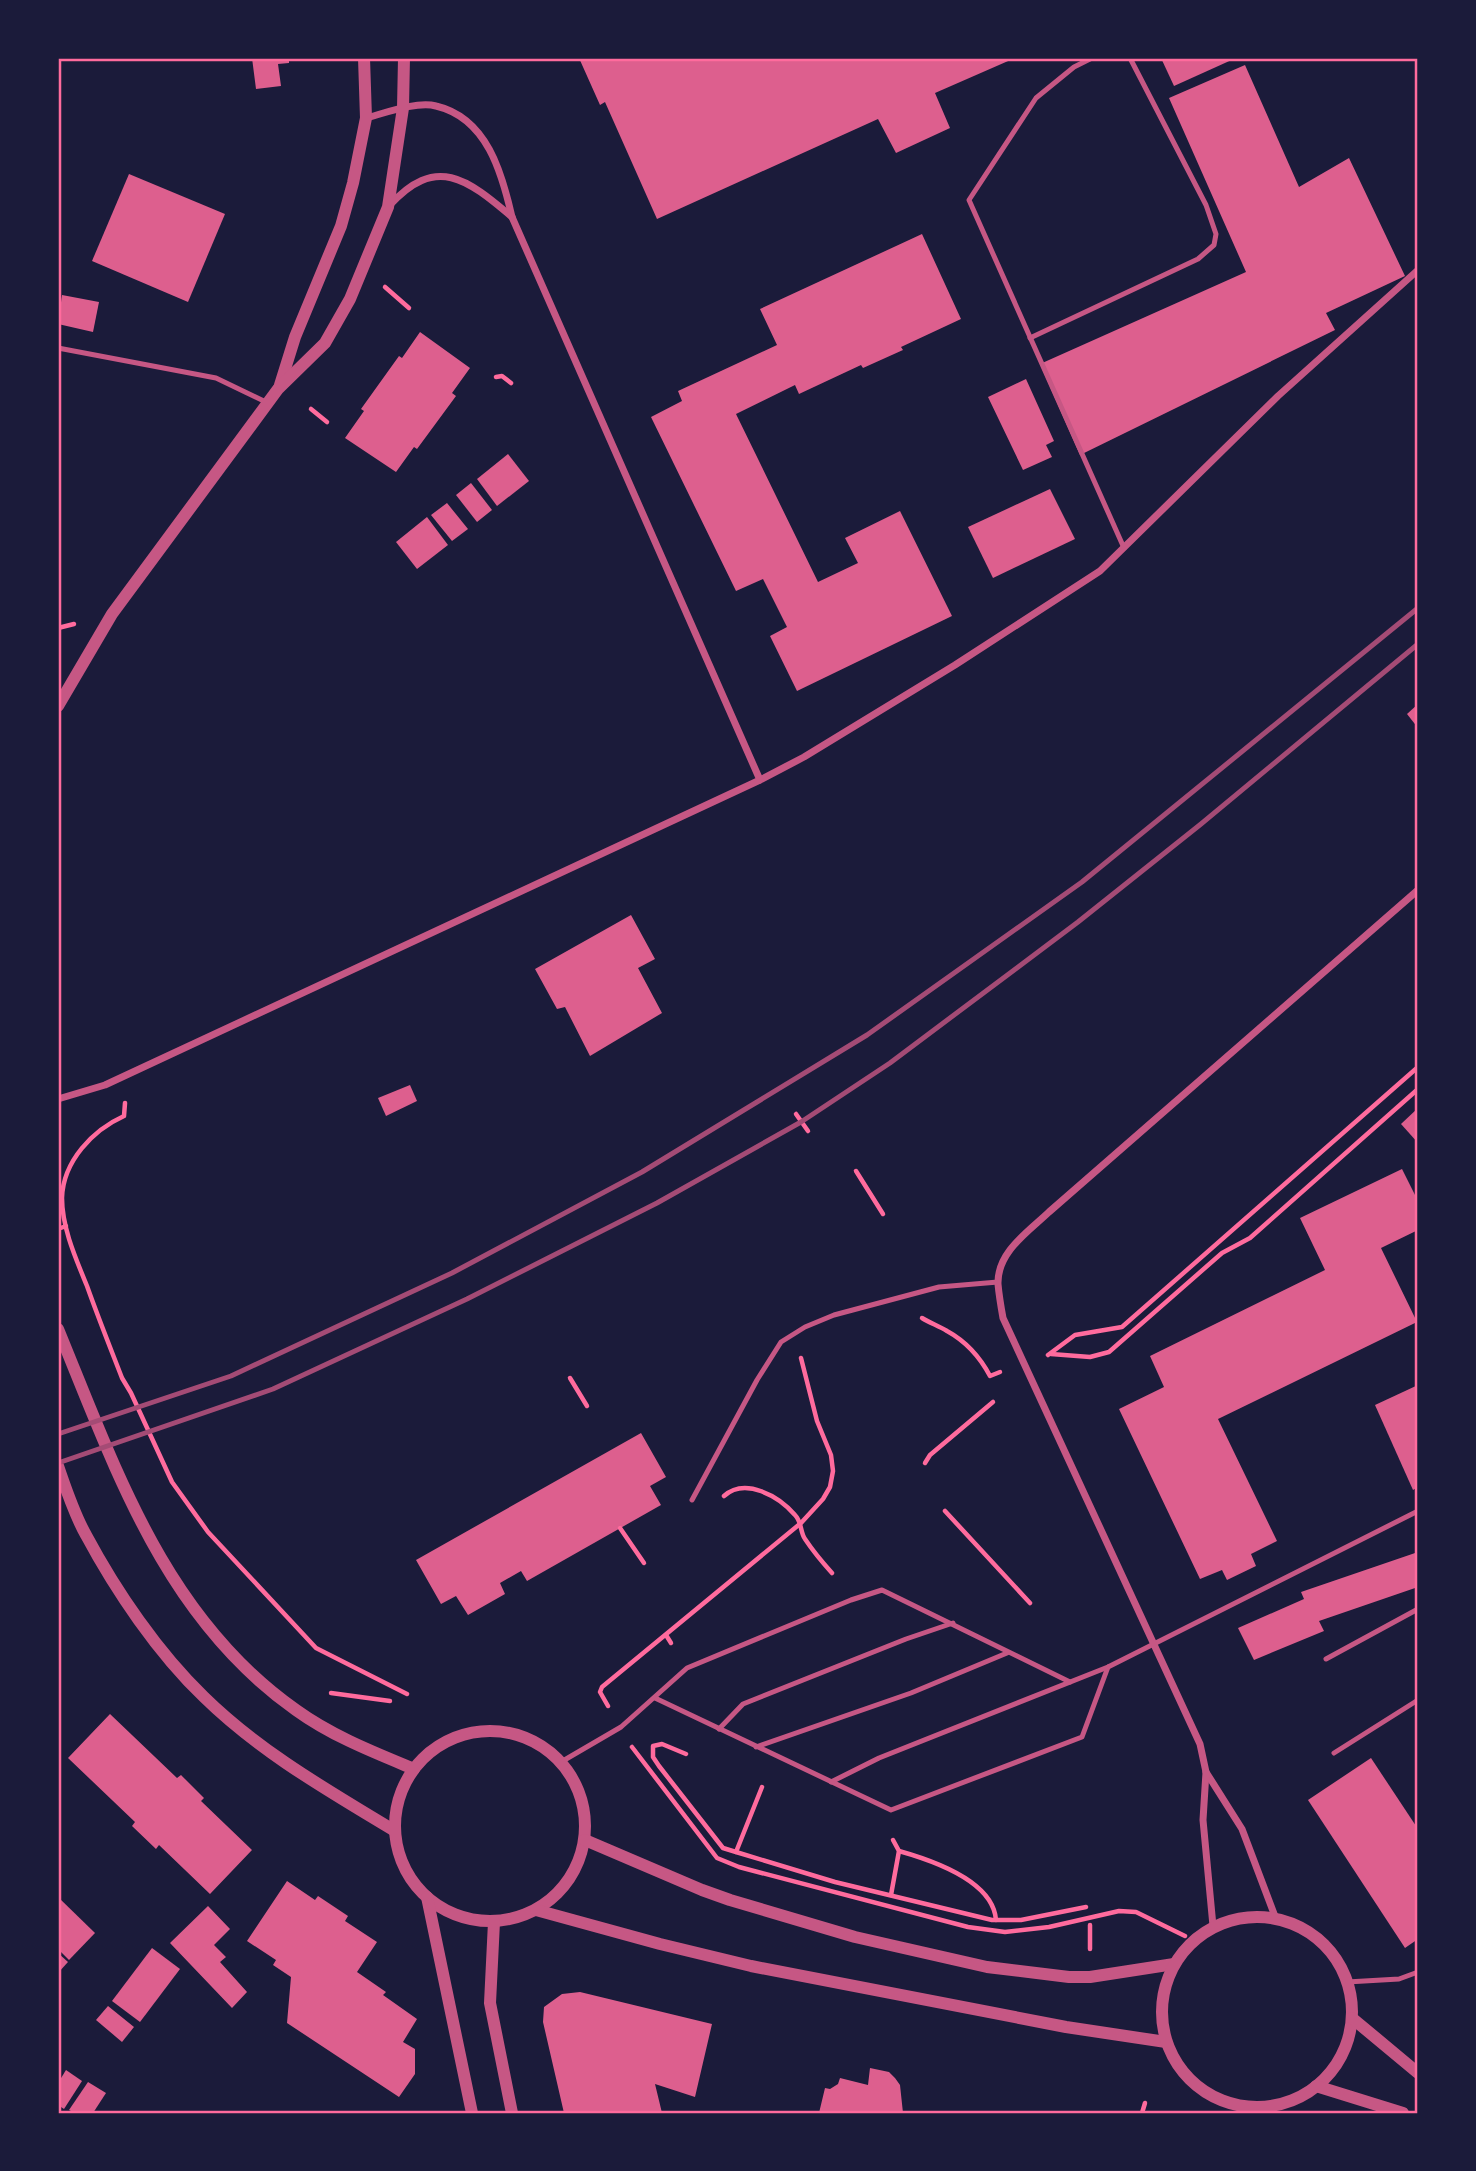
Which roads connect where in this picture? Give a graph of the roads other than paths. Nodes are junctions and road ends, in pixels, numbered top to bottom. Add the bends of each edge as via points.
1 (364, 58) edge
2 (404, 58) edge
3 (1091, 58) edge
4 (1130, 58) edge
5 (403, 108) junction
6 (366, 118) junction
7 (388, 207) junction
8 (512, 217) junction
9 (1418, 270) edge
10 (1030, 338) junction
11 (58, 348) edge
12 (278, 389) junction
13 (268, 403) junction
14 (1124, 548) junction
15 (58, 706) edge
16 (760, 780) junction
17 (1418, 890) edge
18 (58, 1100) edge
19 (998, 1282) junction
20 (58, 1329) edge
21 (58, 1466) edge
22 (692, 1500) road end
23 (1418, 1511) edge
24 (1418, 1609) edge
25 (953, 1623) junction
26 (1154, 1645) junction
27 (1007, 1653) junction
28 (1326, 1659) dead end
29 (1108, 1667) junction
30 (1070, 1682) junction
31 (655, 1698) junction
32 (1418, 1700) edge
33 (719, 1729) junction
34 (756, 1747) junction
35 (1334, 1753) dead end
36 (561, 1762) junction
37 (414, 1769) junction
38 (1206, 1772) junction
39 (831, 1782) junction
40 (395, 1831) junction
41 (585, 1840) junction
42 (427, 1897) junction
43 (536, 1910) junction
44 (1276, 1919) junction
45 (494, 1922) junction
46 (1213, 1926) junction
47 (1174, 1964) junction
48 (1418, 1972) edge
49 (1347, 1982) junction
50 (1352, 2018) junction
51 (1166, 2042) junction
52 (1418, 2073) edge
53 (1317, 2086) junction
54 (472, 2113) edge
55 (512, 2113) edge
56 (1404, 2113) edge

1 - 6 street
2 - 5 street
3 - 10 lane via 1036,98 970,200
4 - 10 lane via 1206,205 1216,234 1214,245 1198,259
5 - 6 street
5 - 7 street
5 - 8 street via 435,105 477,130 504,180
6 - 12 street via 341,226
7 - 8 street via 419,180 453,177 481,191
7 - 12 street via 350,299 325,343
8 - 16 street
9 - 14 street via 1279,396
10 - 14 lane
11 - 13 lane via 216,379
12 - 13 street
13 - 15 street via 112,614
14 - 16 street via 1100,571 955,665
16 - 18 street via 128,1075
17 - 19 street via 1049,1212 1002,1261
19 - 22 lane via 939,1287 834,1315 781,1342
19 - 26 street via 1003,1318
20 - 37 street via 134,1513 200,1618 237,1661 295,1710 342,1739
21 - 40 street via 84,1533 122,1596 204,1697 269,1750
23 - 26 lane
24 - 28 lane
25 - 27 lane
25 - 31 lane via 882,1590 687,1668
25 - 33 lane via 743,1704
26 - 29 lane
26 - 38 street via 1200,1744
27 - 30 lane
27 - 34 lane via 911,1693
29 - 30 lane
29 - 39 lane via 1083,1737 891,1810
30 - 39 lane via 879,1758
31 - 33 lane
31 - 36 lane via 621,1727
32 - 35 lane
33 - 34 lane
34 - 39 lane
36 - 37 street via 540,1744 486,1731 458,1736 434,1749
36 - 41 street via 577,1785 585,1812
37 - 40 street via 403,1788
38 - 44 street via 1242,1829
38 - 46 street via 1203,1820
40 - 42 street via 399,1856
41 - 43 street via 576,1868 559,1892
41 - 47 street via 730,1900 855,1937 987,1967 1090,1977
42 - 45 street via 447,1911
42 - 54 street
43 - 45 street
43 - 51 street via 751,1966
44 - 46 street via 1234,1919
44 - 49 street via 1300,1927 1320,1941
45 - 55 street via 490,2003
46 - 47 street via 1193,1940
47 - 51 street via 1164,1989 1161,2016
48 - 49 lane via 1399,1979
49 - 50 street
50 - 52 street
50 - 53 street via 1335,2067
51 - 53 street via 1180,2069 1202,2090 1230,2103 1260,2107 1290,2101
53 - 56 street

